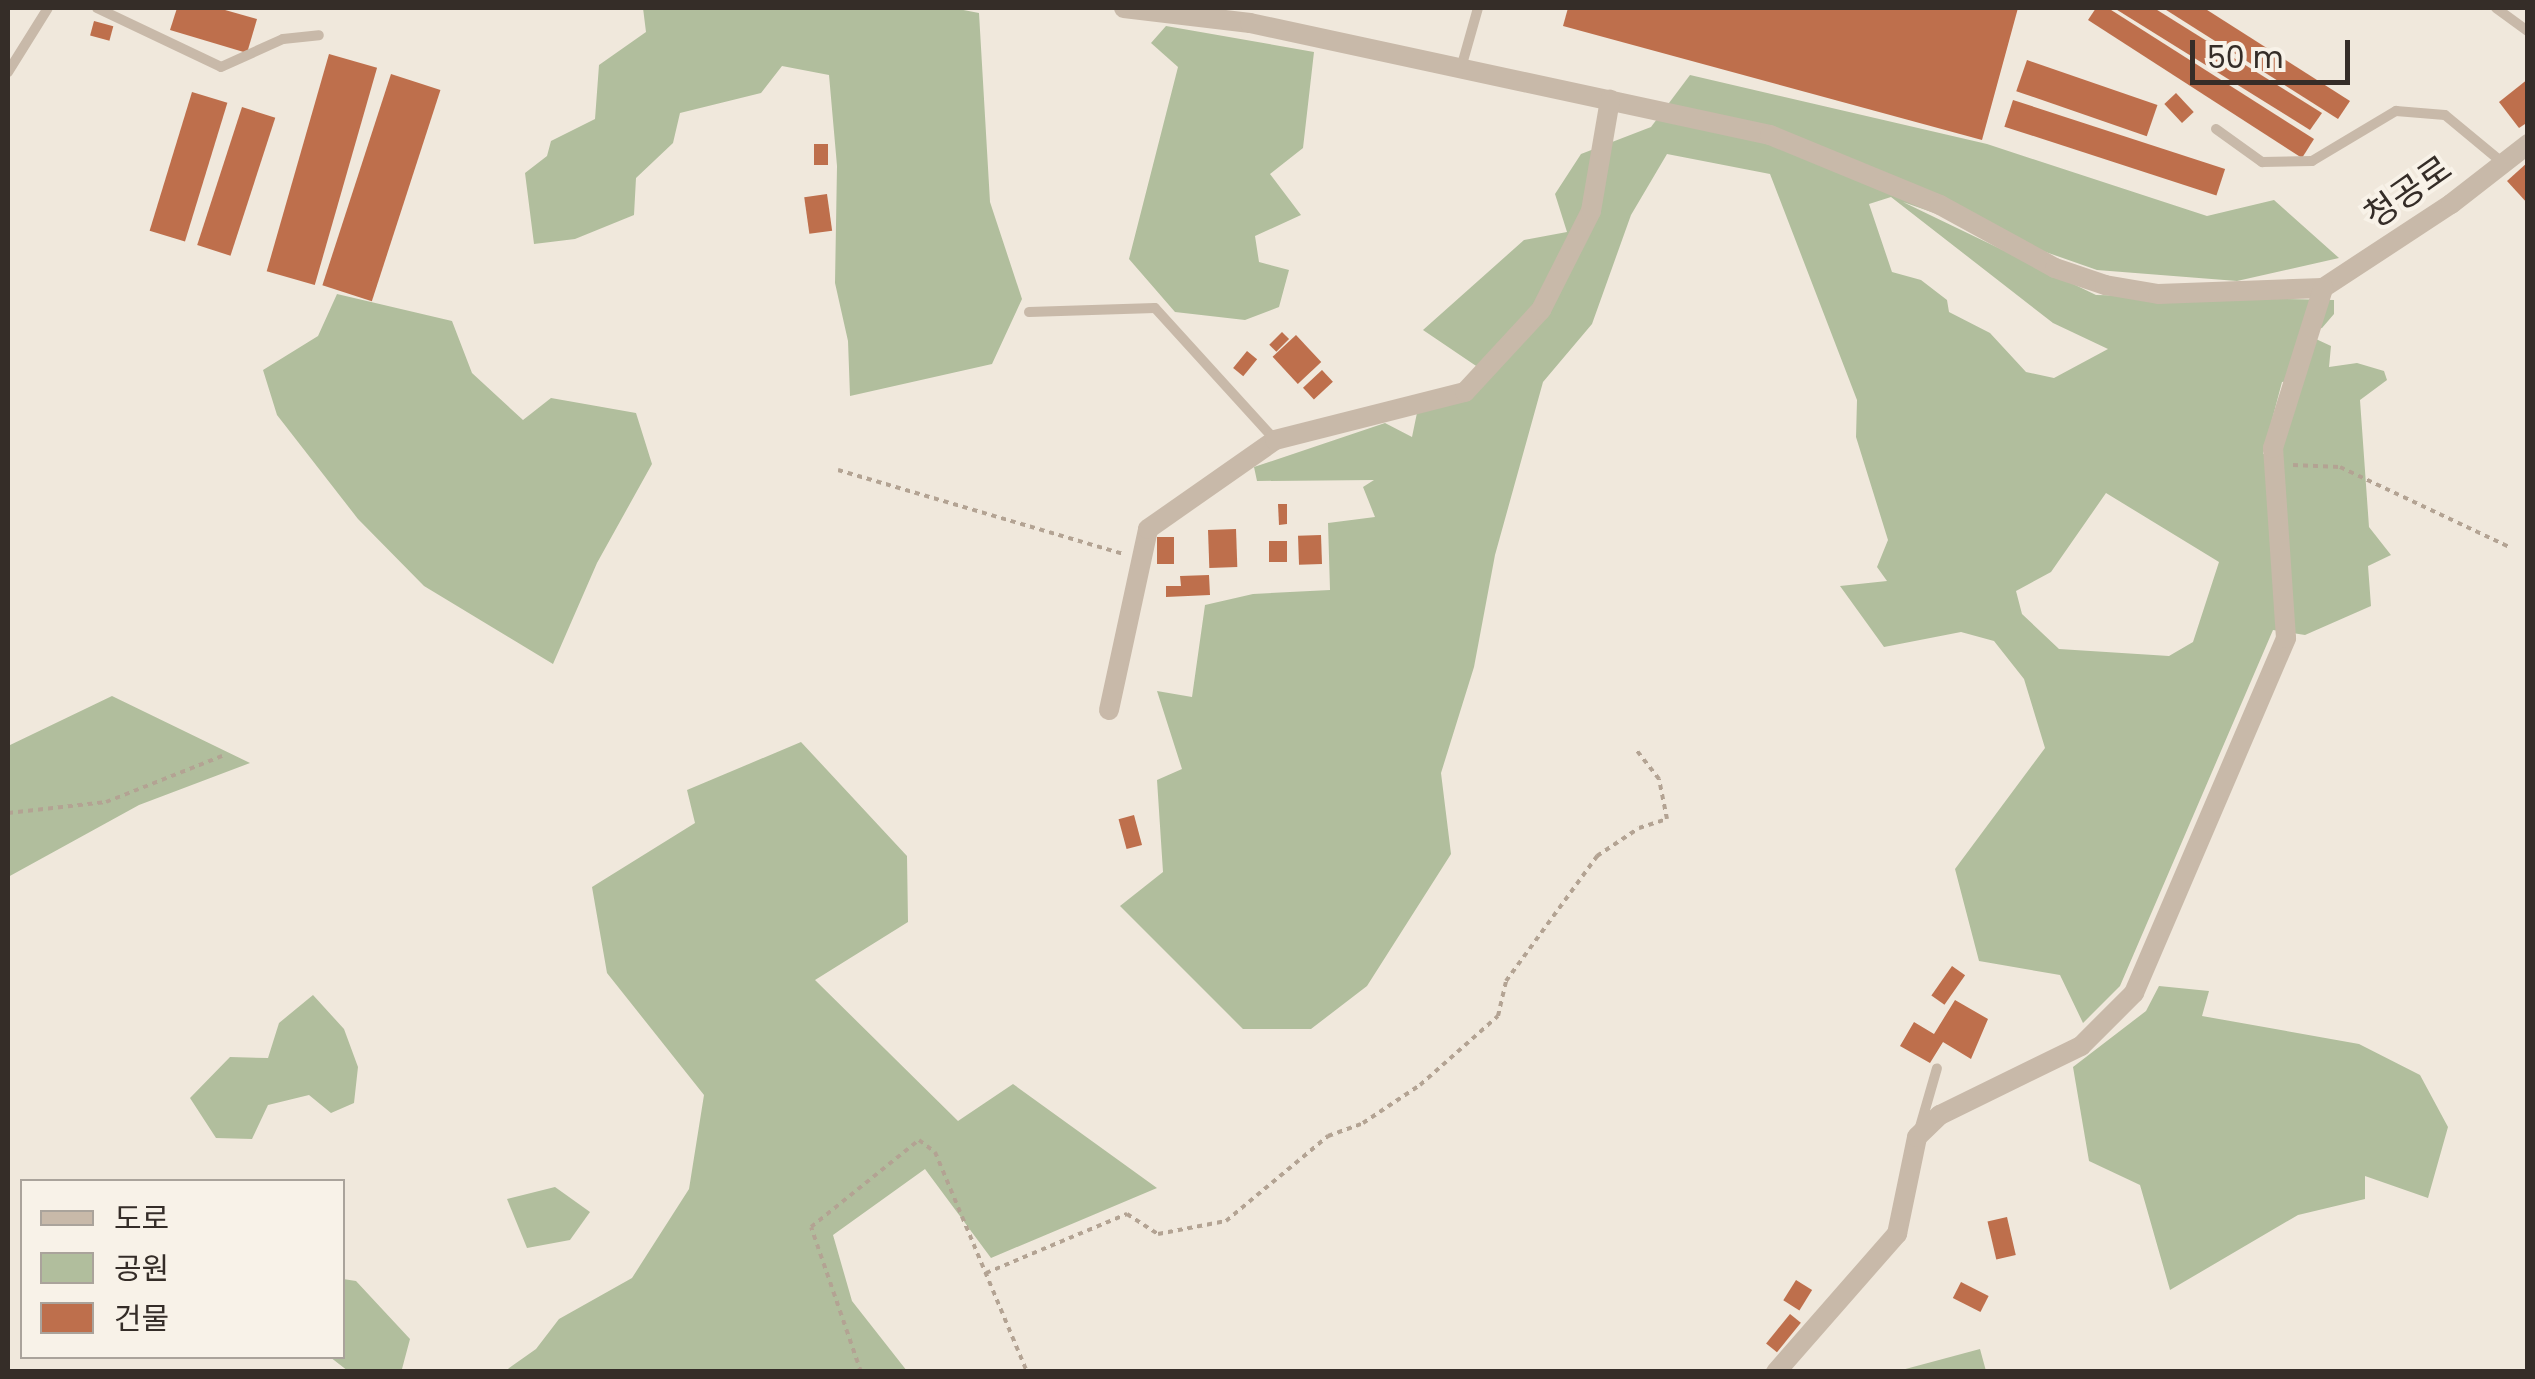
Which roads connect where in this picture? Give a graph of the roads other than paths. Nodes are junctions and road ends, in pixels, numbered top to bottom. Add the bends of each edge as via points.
1 (48, 8) edge
2 (96, 8) edge
3 (1124, 8) edge
4 (1478, 8) edge
5 (2496, 8) edge
6 (2528, 31) edge
7 (319, 35) dead end
8 (1462, 68) junction
9 (8, 72) edge
10 (1610, 100) junction
11 (2216, 129) dead end
12 (2528, 144) edge
13 (2504, 163) junction
14 (2323, 288) junction
15 (1029, 312) dead end
16 (1275, 440) junction
17 (1109, 710) dead end
18 (1937, 1068) dead end
19 (1917, 1138) junction
20 (1776, 1372) edge

1 - 9 lane
2 - 7 lane via 221,67 283,39
3 - 8 street via 1250,23
4 - 8 lane
5 - 6 lane
8 - 10 street
10 - 14 street via 1770,135 1940,205 2056,268 2104,285 2158,294
10 - 16 street via 1591,211 1542,310 1465,392
11 - 13 lane via 2262,162 2312,162 2396,111 2445,115
12 - 13 street, 청공로
13 - 14 street, 청공로
14 - 19 street via 2274,464 2286,638 2134,994 2081,1046 1940,1116
15 - 16 lane via 1156,308
16 - 17 street via 1148,529
18 - 19 lane
19 - 20 street via 1897,1234

